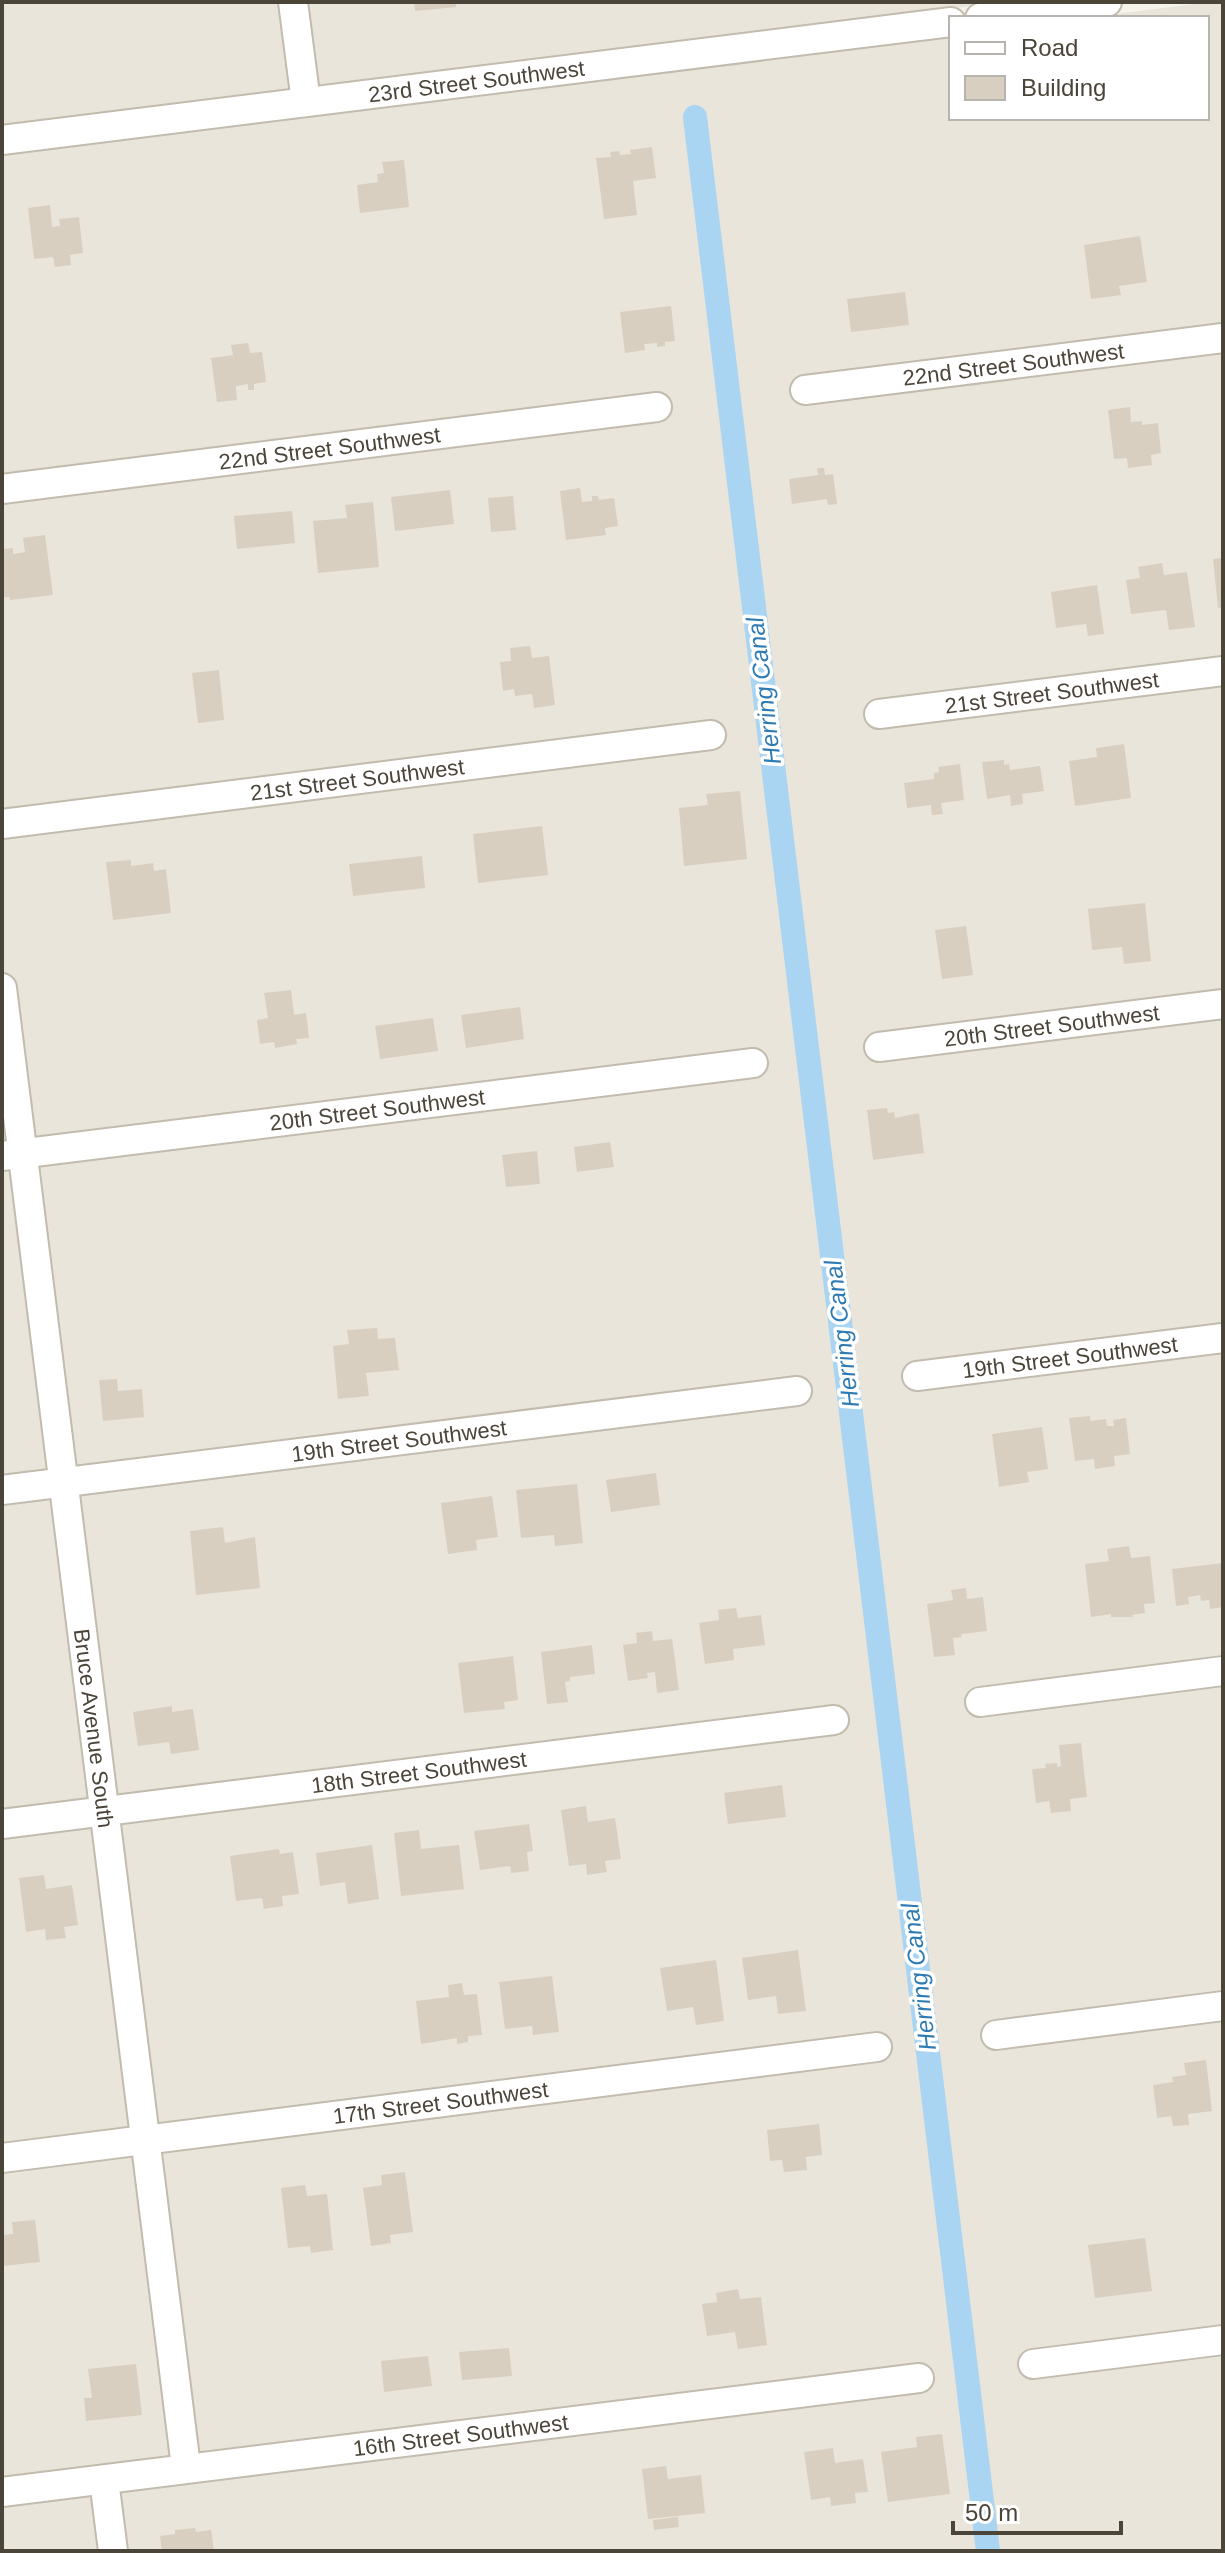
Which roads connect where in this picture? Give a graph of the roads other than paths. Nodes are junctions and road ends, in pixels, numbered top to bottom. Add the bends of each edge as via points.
1 (293, 2) edge
2 (1107, 2) edge
3 (996, 16) edge
4 (949, 22) edge
5 (306, 102) junction
6 (2, 140) edge
7 (1223, 338) edge
8 (805, 390) dead end
9 (657, 407) dead end
10 (2, 489) edge
11 (1223, 671) edge
12 (879, 714) dead end
13 (711, 735) dead end
14 (2, 824) edge
15 (2, 988) edge
16 (1223, 1004) edge
17 (879, 1047) dead end
18 (753, 1063) dead end
19 (13, 1155) edge
20 (1223, 1338) edge
21 (917, 1376) dead end
22 (797, 1391) dead end
23 (64, 1482) junction
24 (2, 1490) edge
25 (1223, 1671) edge
26 (980, 1702) dead end
27 (834, 1720) dead end
28 (105, 1811) junction
29 (2, 1824) edge
30 (1223, 2006) edge
31 (996, 2035) dead end
32 (877, 2047) dead end
33 (145, 2140) junction
34 (2, 2158) edge
35 (1223, 2340) edge
36 (1033, 2364) dead end
37 (919, 2378) dead end
38 (186, 2467) junction
39 (104, 2480) junction
40 (2, 2492) edge
41 (113, 2551) edge

1 - 5 street
2 - 3 street
4 - 5 street, 23rd Street Southwest
5 - 6 street, 23rd Street Southwest
7 - 8 street, 22nd Street Southwest
9 - 10 street, 22nd Street Southwest
11 - 12 street, 21st Street Southwest
13 - 14 street, 21st Street Southwest
15 - 19 street, Bruce Avenue South
16 - 17 street, 20th Street Southwest
18 - 19 street, 20th Street Southwest
19 - 23 street, Bruce Avenue South
20 - 21 street, 19th Street Southwest
22 - 23 street, 19th Street Southwest
23 - 24 street, 19th Street Southwest
23 - 28 street, Bruce Avenue South
25 - 26 street
27 - 28 street, 18th Street Southwest
28 - 29 street, 18th Street Southwest
28 - 33 street, Bruce Avenue South
30 - 31 street
32 - 33 street, 17th Street Southwest
33 - 34 street, 17th Street Southwest
33 - 38 street, Bruce Avenue South
35 - 36 street
37 - 38 street, 16th Street Southwest
38 - 39 street, 16th Street Southwest
39 - 40 street, 16th Street Southwest
39 - 41 street

